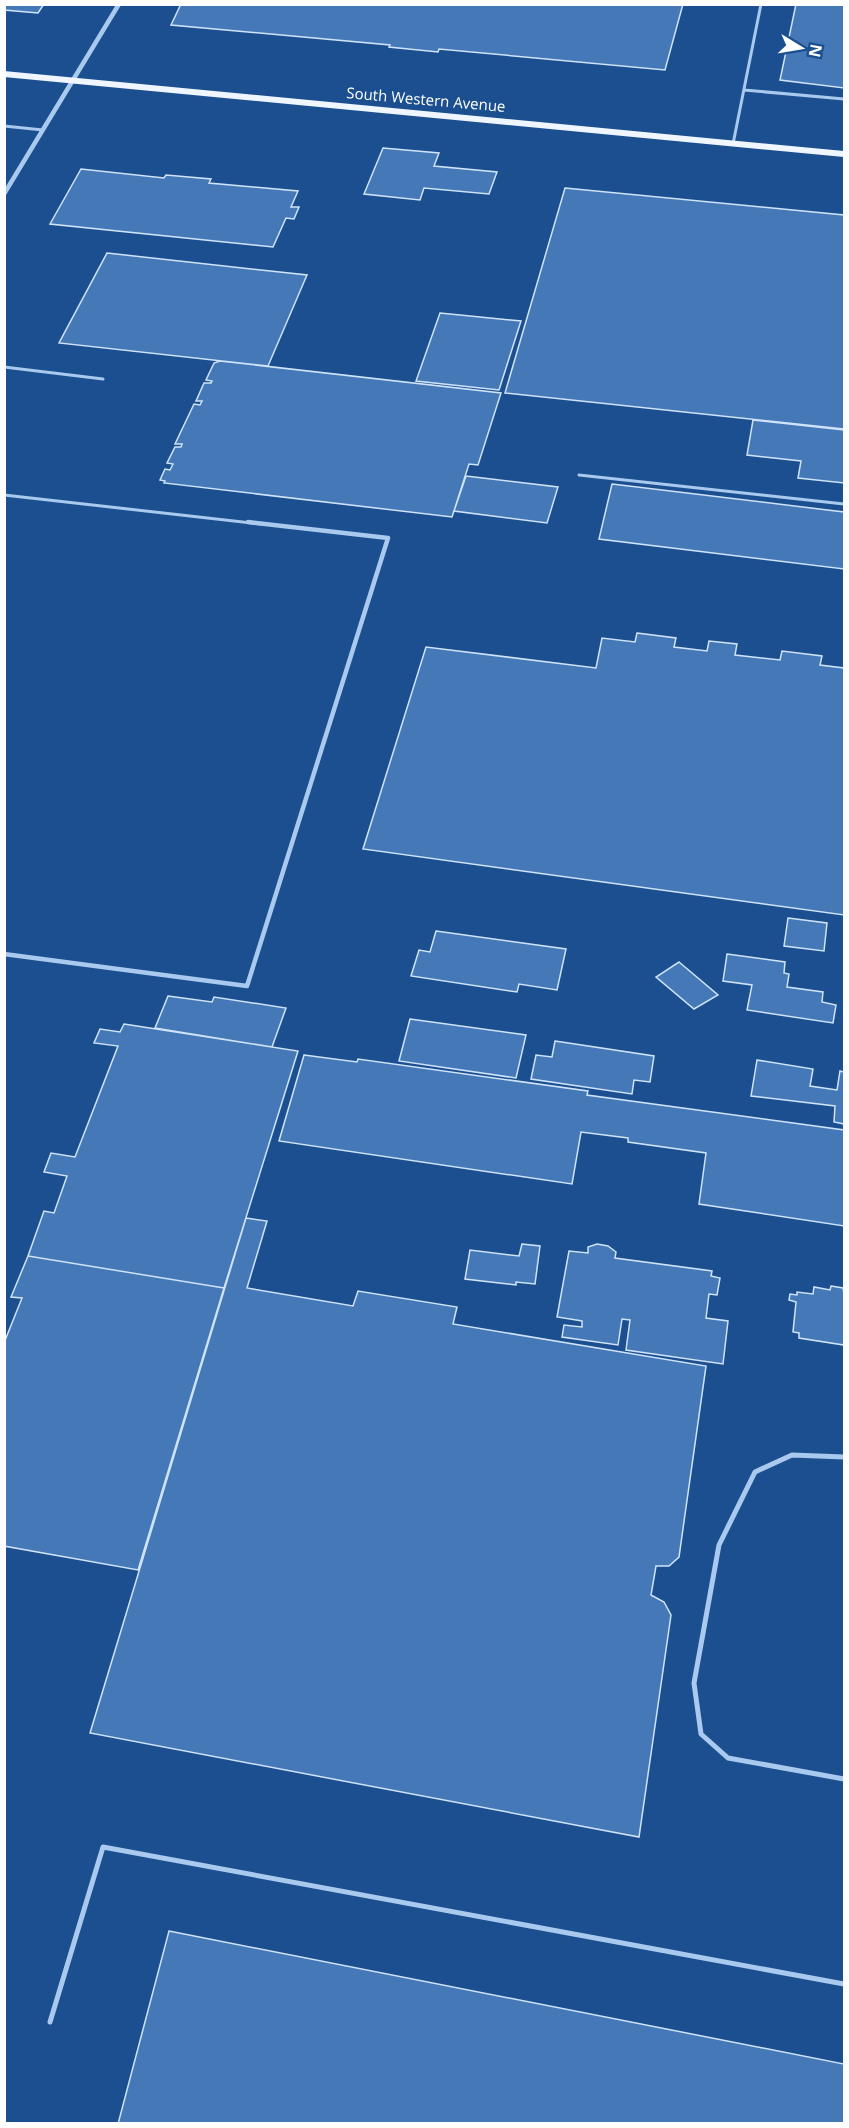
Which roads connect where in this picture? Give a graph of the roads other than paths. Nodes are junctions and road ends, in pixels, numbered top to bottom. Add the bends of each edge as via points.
1 (119, 4) edge
2 (761, 4) edge
3 (4, 74) edge
4 (74, 81) junction
5 (744, 90) junction
6 (844, 99) edge
7 (4, 126) edge
8 (43, 130) junction
9 (733, 144) junction
10 (844, 154) edge
11 (4, 194) edge
12 (4, 367) edge
13 (104, 379) dead end
14 (579, 475) dead end
15 (4, 495) edge
16 (844, 504) edge
17 (4, 954) edge
18 (844, 1457) edge
19 (844, 1779) edge
20 (844, 1984) edge
21 (50, 2022) dead end

1 - 4 street
2 - 5 lane
3 - 4 main road, South Western Avenue
4 - 8 street
4 - 9 main road, South Western Avenue
5 - 6 lane
5 - 9 lane
7 - 8 lane
8 - 11 street
9 - 10 main road, South Western Avenue
12 - 13 lane
14 - 16 lane
15 - 17 lane via 388,538 247,986
18 - 19 lane via 792,1455 755,1472 719,1545 694,1683 702,1734 728,1758
20 - 21 lane via 103,1847

